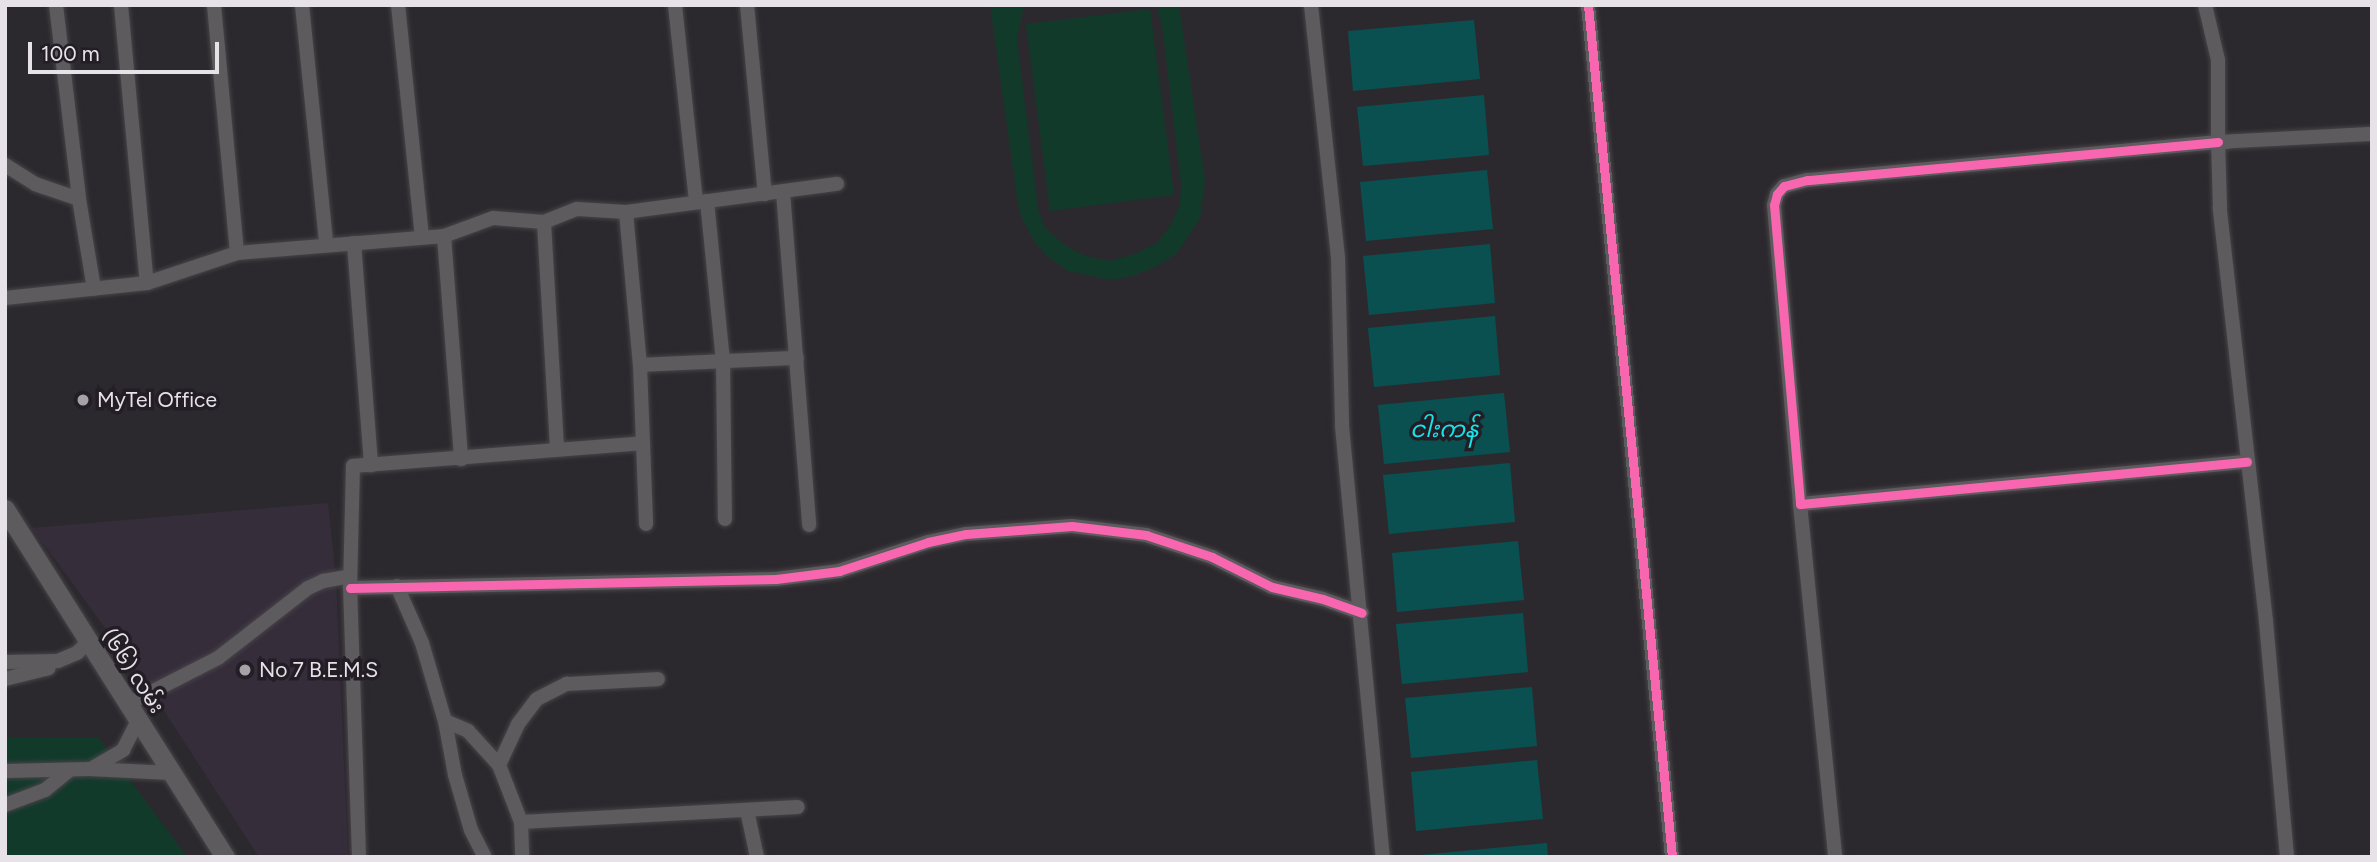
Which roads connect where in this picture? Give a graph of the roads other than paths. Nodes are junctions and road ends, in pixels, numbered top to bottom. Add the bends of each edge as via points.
1 (56, 5) edge
2 (121, 5) edge
3 (214, 5) edge
4 (302, 5) edge
5 (398, 5) edge
6 (675, 5) edge
7 (747, 5) edge
8 (1311, 5) edge
9 (1588, 5) edge
10 (2205, 5) edge
11 (2372, 134) edge
12 (2218, 142) junction
13 (5, 165) edge
14 (837, 184) dead end
15 (783, 192) junction
16 (765, 194) junction
17 (79, 199) junction
18 (702, 202) junction
19 (626, 212) junction
20 (544, 222) junction
21 (444, 236) junction
22 (422, 237) junction
23 (326, 243) junction
24 (355, 243) junction
25 (237, 253) junction
26 (147, 283) junction
27 (94, 289) junction
28 (5, 298) edge
29 (797, 358) junction
30 (723, 361) junction
31 (640, 365) junction
32 (643, 443) junction
33 (557, 450) junction
34 (461, 459) junction
35 (2247, 462) junction
36 (371, 465) junction
37 (1800, 504) junction
38 (5, 509) edge
39 (725, 519) dead end
40 (646, 524) dead end
41 (809, 525) dead end
42 (350, 582) junction
43 (397, 586) junction
44 (1362, 613) junction
45 (87, 643) junction
46 (5, 662) edge
47 (58, 662) junction
48 (5, 679) edge
49 (658, 679) dead end
50 (133, 712) junction
51 (445, 721) junction
52 (499, 765) junction
53 (89, 769) junction
54 (70, 770) junction
55 (5, 771) edge
56 (172, 773) junction
57 (5, 805) edge
58 (799, 807) dead end
59 (747, 810) junction
60 (521, 822) junction
61 (225, 857) edge
62 (359, 857) edge
63 (485, 857) edge
64 (522, 857) edge
65 (757, 857) edge
66 (1383, 857) edge
67 (1672, 857) edge
68 (1835, 857) edge
69 (2287, 857) edge

1 - 17 street
2 - 26 street
3 - 25 street
4 - 23 street
5 - 22 street
6 - 18 street
7 - 16 street
8 - 44 street via 1338,257 1342,426
9 - 67 street
10 - 12 street via 2218,60
11 - 12 street
12 - 35 street via 2220,208
12 - 37 street via 1807,180 1784,186 1774,205
13 - 17 street via 35,184
14 - 15 street
15 - 16 street
15 - 29 street
16 - 18 street
17 - 27 street
18 - 19 street
18 - 30 street
19 - 20 street via 577,209
19 - 31 street
20 - 21 street via 492,218
20 - 33 street
21 - 22 street
21 - 34 street
22 - 24 street
23 - 24 street
23 - 25 street
24 - 36 street
25 - 26 street
26 - 27 street
27 - 28 street
29 - 30 street
29 - 41 street
30 - 31 street
30 - 39 street
31 - 32 street
32 - 33 street
32 - 40 street
33 - 34 street
34 - 36 street
35 - 37 street
35 - 69 street
36 - 42 street via 353,466
37 - 68 street
38 - 45 street, (၆၆) လမ်း
42 - 43 street
42 - 50 street via 323,581 308,587 219,658
42 - 62 street
43 - 44 street via 787,578 839,571 966,534 1072,526 1146,535 1212,557 1272,587
43 - 51 street via 422,643
44 - 66 street
45 - 47 street
45 - 50 street, (၆၆) လမ်း
46 - 47 street
47 - 48 street via 48,669
49 - 52 street via 567,684 537,699 518,724
50 - 53 street via 123,750
50 - 56 street, (၆၆) လမ်း
51 - 52 street via 468,731
51 - 63 street via 461,797
52 - 60 street
53 - 54 street
53 - 56 street
54 - 55 street
54 - 57 street via 45,790
56 - 61 street, (၆၆) လမ်း
58 - 59 street
59 - 60 street
59 - 65 street
60 - 64 street

